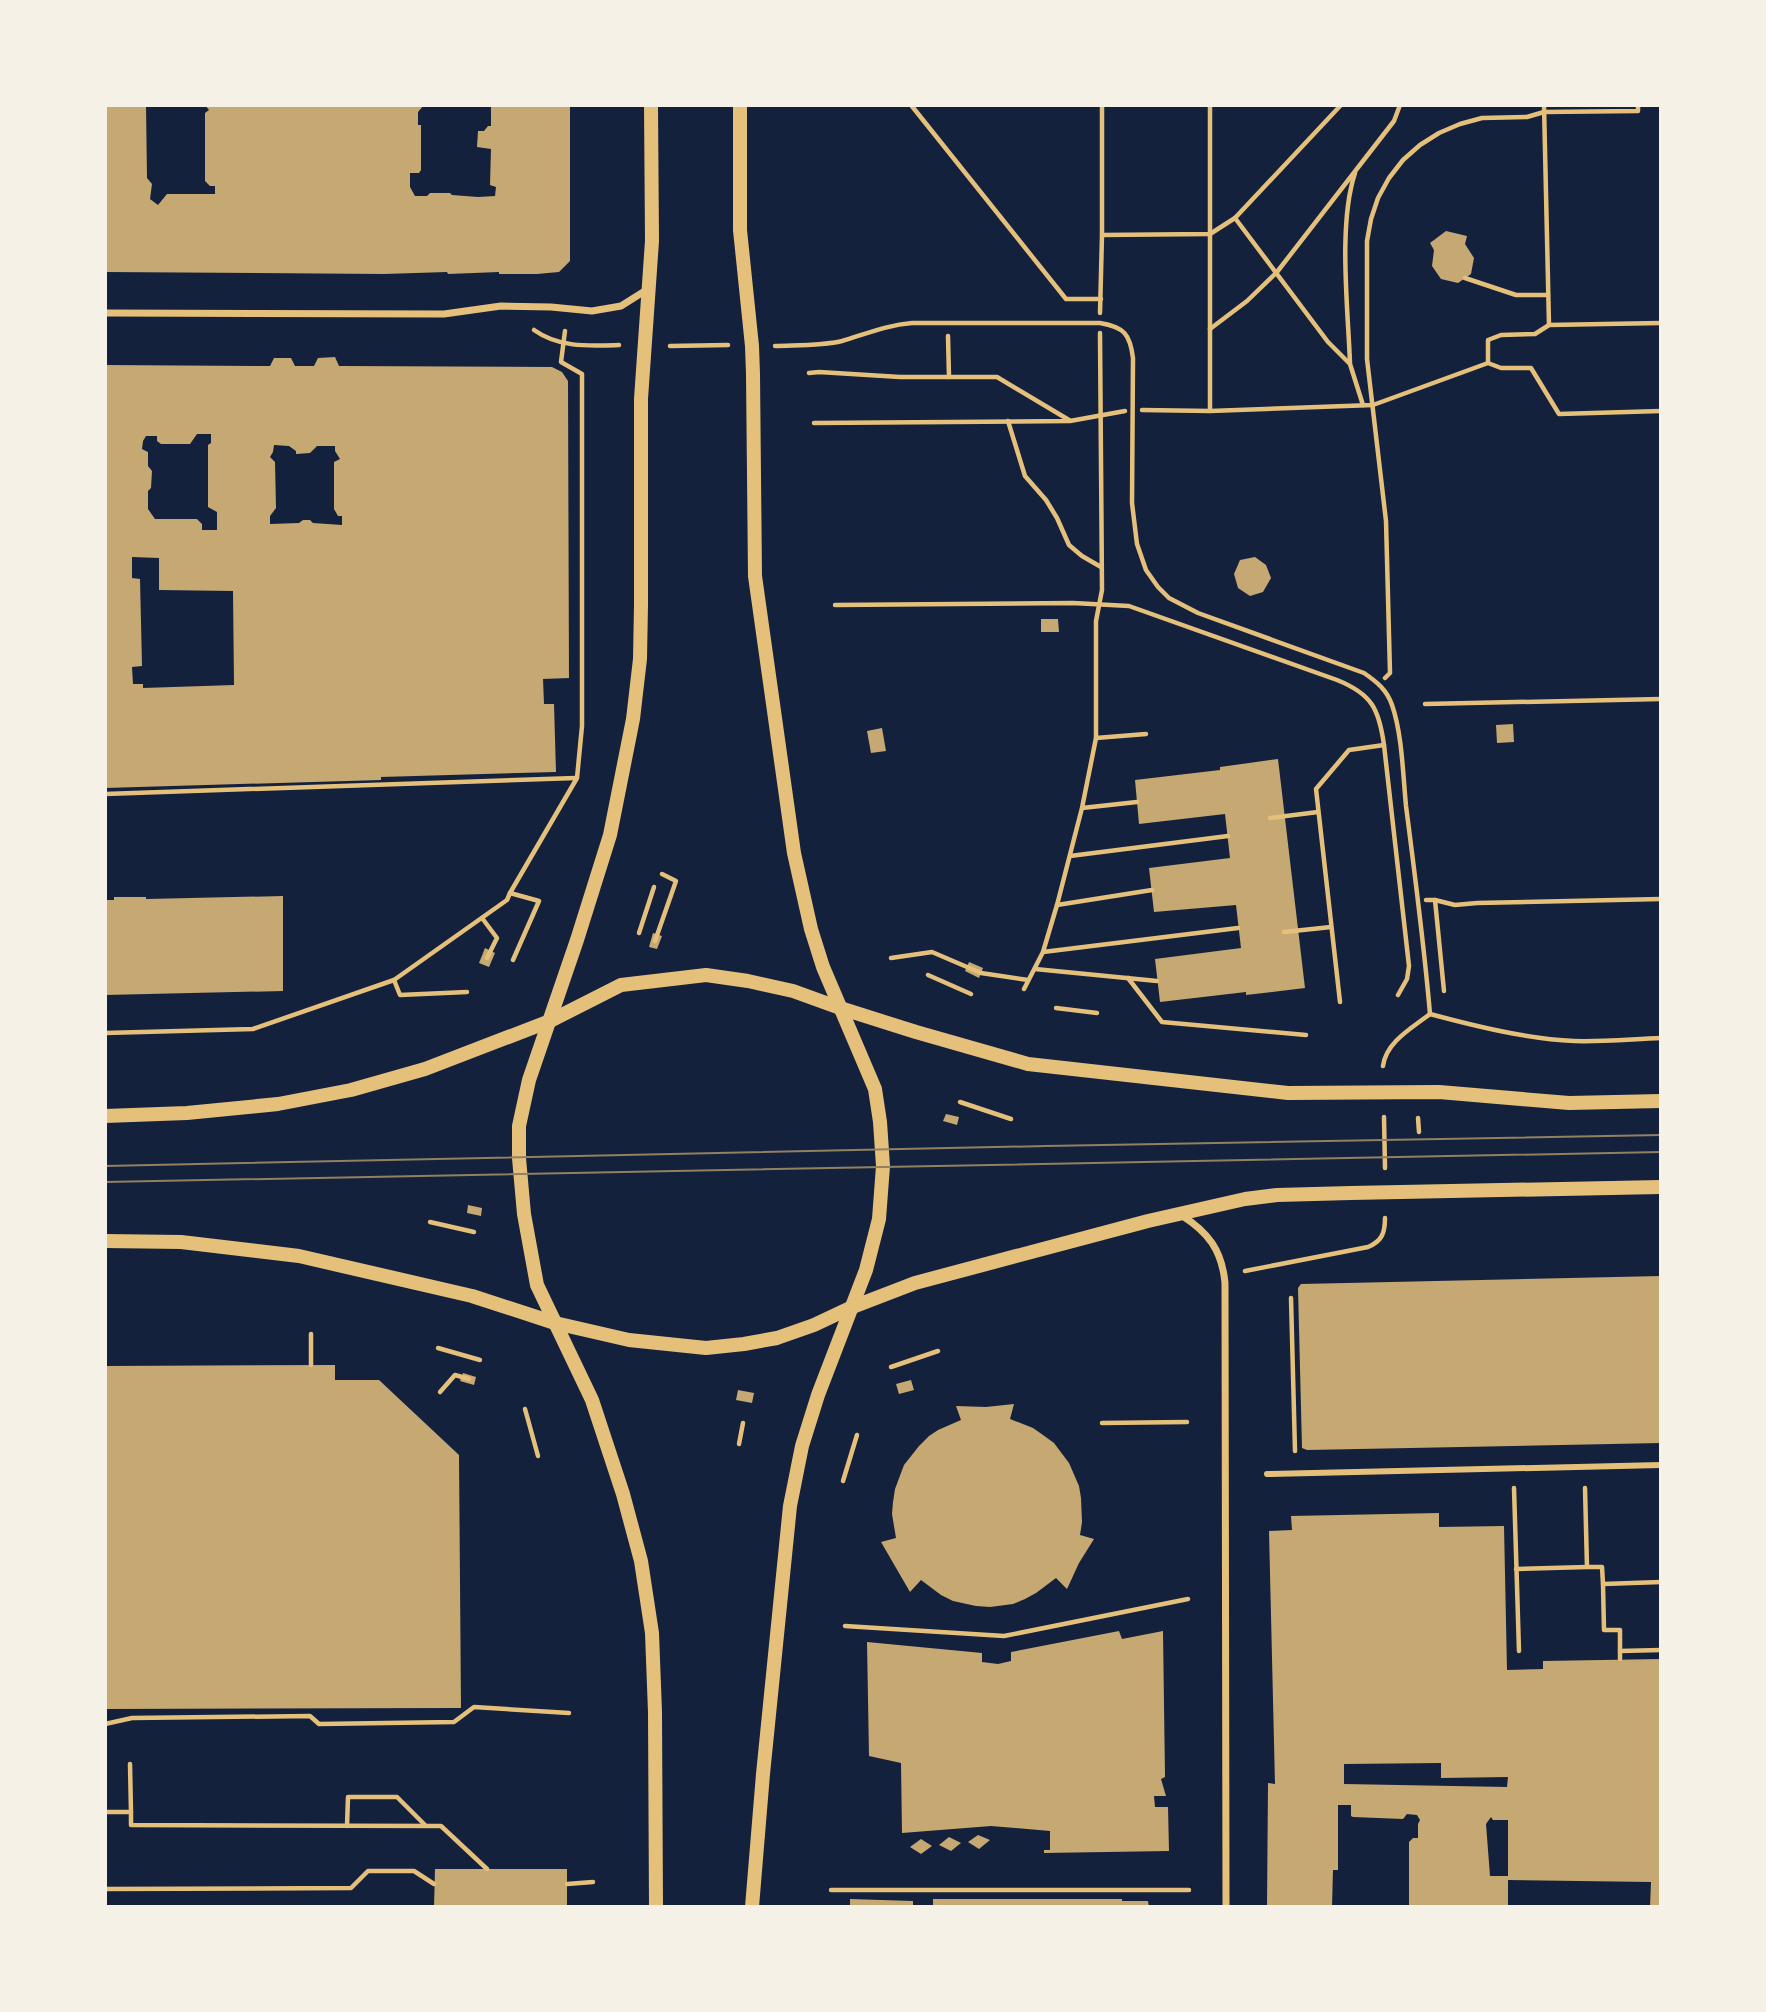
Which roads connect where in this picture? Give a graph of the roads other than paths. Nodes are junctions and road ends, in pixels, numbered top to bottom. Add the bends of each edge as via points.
1 (651, 105) edge
2 (740, 105) edge
3 (649, 289) junction
4 (105, 313) edge
5 (840, 1008) junction
6 (550, 1021) junction
7 (1661, 1101) edge
8 (105, 1116) edge
9 (1661, 1186) edge
10 (1179, 1214) junction
11 (105, 1241) edge
12 (850, 1308) junction
13 (555, 1323) junction
14 (1661, 1465) edge
15 (1267, 1474) dead end
16 (656, 1907) edge
17 (752, 1907) edge
18 (1226, 1907) edge

1 - 3 main road
2 - 5 main road via 740,230 753,374 755,576 794,853 811,929
3 - 4 street via 621,306 592,311 501,306 444,314
3 - 6 main road via 641,399 640,659 633,719 610,835
5 - 6 main road via 793,990 689,975 621,985
5 - 7 main road via 1028,1064 1288,1093 1439,1092 1569,1103
5 - 12 main road via 875,1089 883,1166 879,1219
6 - 8 main road via 425,1069 351,1090 278,1104
6 - 13 main road via 529,1080 519,1126 519,1158 537,1285
9 - 10 main road via 1277,1195
10 - 12 main road via 915,1283
10 - 18 street via 1211,1239 1225,1283
11 - 13 main road via 181,1242 299,1256 472,1296
12 - 13 main road via 777,1338 706,1348 629,1340
12 - 17 main road via 802,1446 790,1506
13 - 16 main road via 592,1400 641,1561 652,1633
14 - 15 street

